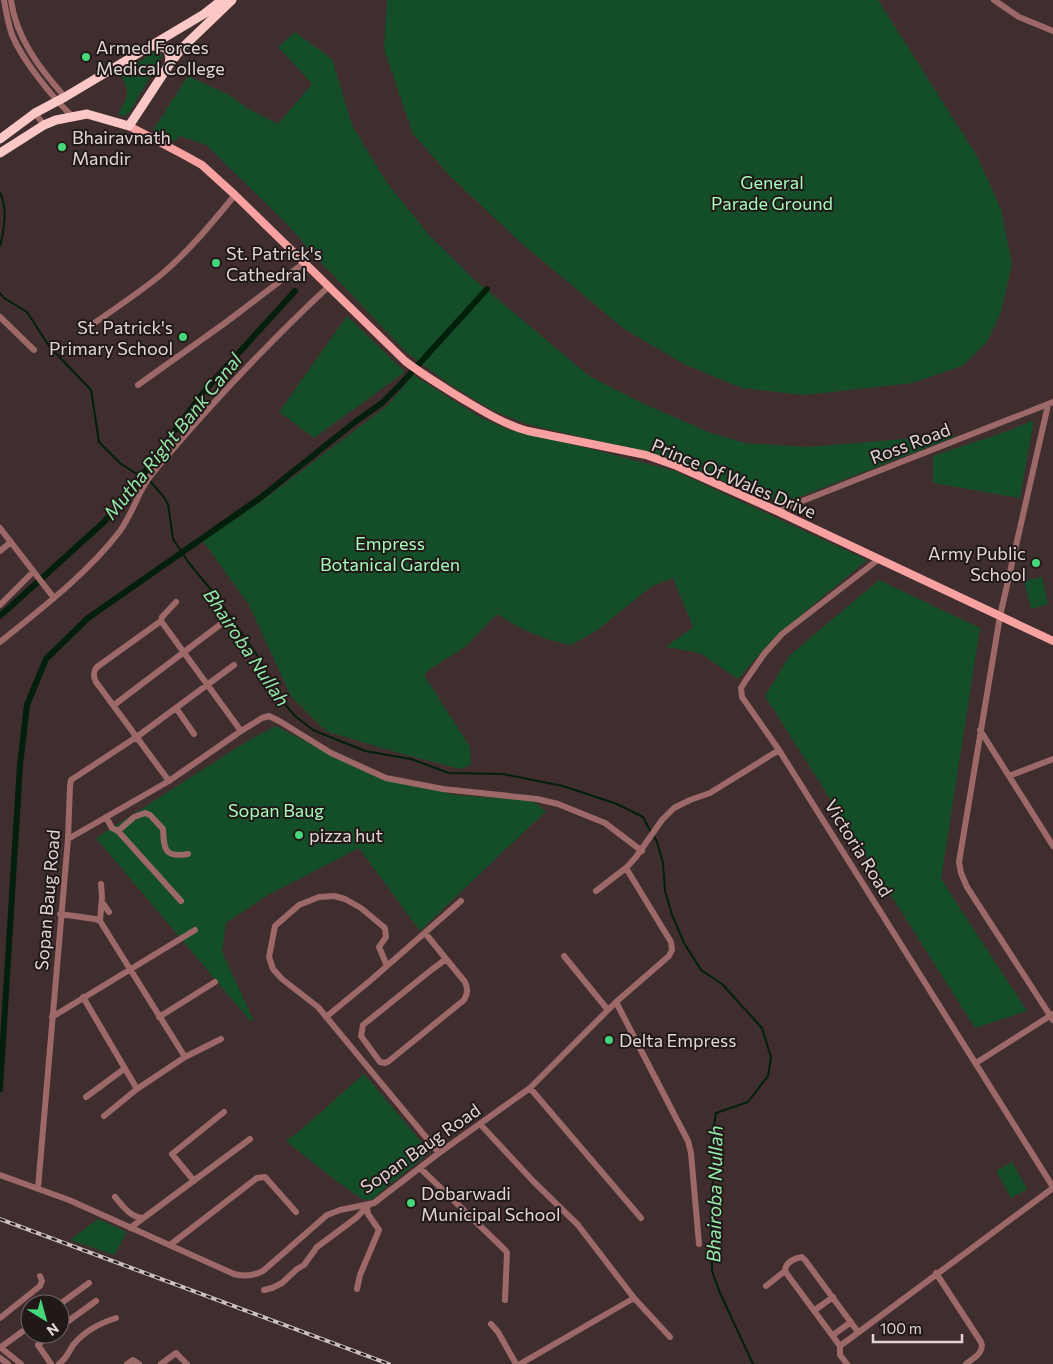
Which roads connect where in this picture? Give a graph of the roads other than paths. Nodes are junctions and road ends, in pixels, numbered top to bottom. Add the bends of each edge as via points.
1 (4, 0) edge
2 (11, 0) edge
3 (222, 0) edge
4 (232, 0) edge
5 (994, 0) edge
6 (187, 24) junction
7 (1053, 31) edge
8 (194, 37) junction
9 (150, 47) junction
10 (169, 65) junction
11 (61, 99) junction
12 (35, 113) junction
13 (73, 117) junction
14 (44, 125) junction
15 (129, 126) junction
16 (0, 139) edge
17 (0, 152) edge
18 (235, 195) junction
19 (304, 263) junction
20 (328, 287) junction
21 (0, 316) edge
22 (82, 332) dead end
23 (34, 350) dead end
24 (138, 385) dead end
25 (1050, 404) edge
26 (777, 511) junction
27 (0, 528) edge
28 (11, 542) junction
29 (0, 551) edge
30 (879, 559) junction
31 (34, 574) junction
32 (54, 598) junction
33 (176, 602) dead end
34 (0, 605) edge
35 (1000, 616) junction
36 (161, 621) junction
37 (221, 624) dead end
38 (1053, 641) edge
39 (0, 642) edge
40 (185, 652) junction
41 (234, 665) dead end
42 (208, 684) junction
43 (114, 705) junction
44 (176, 708) junction
45 (980, 730) junction
46 (241, 731) junction
47 (194, 734) dead end
48 (138, 736) junction
49 (779, 750) junction
50 (1053, 758) edge
51 (1009, 776) junction
52 (169, 781) junction
53 (106, 817) junction
54 (118, 831) junction
55 (68, 839) junction
56 (1053, 846) edge
57 (642, 851) junction
58 (188, 854) dead end
59 (626, 868) junction
60 (101, 884) dead end
61 (596, 891) dead end
62 (181, 901) dead end
63 (461, 901) dead end
64 (102, 902) junction
65 (109, 912) dead end
66 (60, 914) junction
67 (100, 921) junction
68 (195, 930) dead end
69 (425, 933) junction
70 (564, 956) dead end
71 (446, 960) junction
72 (387, 966) junction
73 (130, 969) junction
74 (215, 982) dead end
75 (83, 997) junction
76 (616, 1002) junction
77 (608, 1010) junction
78 (52, 1016) junction
79 (159, 1016) junction
80 (326, 1017) junction
81 (1052, 1017) edge
82 (221, 1038) dead end
83 (370, 1050) junction
84 (185, 1057) junction
85 (360, 1058) junction
86 (976, 1063) junction
87 (124, 1069) junction
88 (530, 1088) junction
89 (137, 1089) junction
90 (86, 1097) dead end
91 (224, 1112) dead end
92 (104, 1116) dead end
93 (480, 1124) junction
94 (250, 1139) dead end
95 (438, 1154) junction
96 (420, 1168) junction
97 (0, 1175) edge
98 (194, 1181) junction
99 (1053, 1187) edge
100 (38, 1188) junction
101 (115, 1197) dead end
102 (368, 1206) junction
103 (296, 1212) dead end
104 (143, 1218) junction
105 (641, 1218) dead end
106 (130, 1228) junction
107 (699, 1244) dead end
108 (170, 1245) junction
109 (785, 1271) junction
110 (936, 1274) junction
111 (40, 1276) dead end
112 (89, 1283) dead end
113 (766, 1286) dead end
114 (357, 1289) dead end
115 (264, 1290) dead end
116 (833, 1296) junction
117 (70, 1297) edge
118 (634, 1298) junction
119 (505, 1300) dead end
120 (96, 1301) dead end
121 (815, 1310) junction
122 (0, 1318) edge
123 (116, 1318) dead end
124 (70, 1320) edge
125 (851, 1322) junction
126 (491, 1324) dead end
127 (858, 1332) junction
128 (20, 1333) edge
129 (833, 1335) junction
130 (670, 1337) dead end
131 (40, 1344) edge
132 (840, 1346) junction
133 (0, 1347) edge
134 (0, 1358) edge
135 (8, 1364) edge
136 (21, 1364) edge
137 (51, 1364) edge
138 (59, 1364) edge
139 (127, 1364) edge
140 (139, 1364) edge
141 (161, 1364) edge
142 (187, 1364) edge
143 (516, 1364) edge
144 (520, 1364) edge
145 (847, 1364) edge
146 (966, 1364) edge

1 - 11 street via 12,36 26,59
2 - 11 street via 13,16 25,43
3 - 6 highway via 212,10
4 - 8 highway
5 - 7 street via 1019,17
6 - 8 highway via 186,32
6 - 9 highway
8 - 10 highway
9 - 10 highway via 166,48 170,54
9 - 11 highway
10 - 15 highway
11 - 12 highway
11 - 13 street
12 - 14 street
12 - 16 highway
13 - 14 highway
13 - 15 highway via 88,114
14 - 17 highway
15 - 18 main road, Prince Of Wales Drive via 202,165
18 - 19 main road, Prince Of Wales Drive
18 - 22 street via 163,273
19 - 20 main road, Prince Of Wales Drive
19 - 24 street
20 - 26 main road, Prince Of Wales Drive via 405,361 510,426 646,455
20 - 32 street via 256,358 160,464 141,490 130,517 118,533
21 - 23 street
25 - 26 street, Ross Road
25 - 35 street
26 - 30 main road, Prince Of Wales Drive
27 - 28 street
28 - 29 street
28 - 31 street
30 - 35 main road, Prince Of Wales Drive
30 - 49 street, Victoria Road via 782,634 741,688 746,703
31 - 32 street
31 - 34 street
32 - 39 street
33 - 36 street
35 - 38 main road, Prince Of Wales Drive
35 - 45 street
36 - 40 street
36 - 43 street via 94,671 96,682
37 - 40 street
40 - 42 street
40 - 43 street
41 - 42 street, Sopan Baug Road
42 - 44 street, Sopan Baug Road
42 - 46 street
43 - 48 street
44 - 47 street
44 - 48 street, Sopan Baug Road
45 - 51 street
45 - 81 street via 959,862 961,873
46 - 52 street
46 - 57 street via 269,716 331,753 386,778 558,804 605,823
48 - 52 street
48 - 55 street, Sopan Baug Road via 71,780
49 - 57 street via 710,793 683,802 669,812
49 - 86 street, Victoria Road
50 - 51 street
51 - 56 street
52 - 53 street
53 - 54 street via 112,828
53 - 55 street
54 - 58 street via 144,813 163,829 163,845 169,853 176,856
54 - 62 street
55 - 66 street, Sopan Baug Road
57 - 59 street
59 - 61 street
59 - 76 street, Sopan Baug Road via 672,946 669,956
60 - 64 street
63 - 69 street
64 - 65 street
64 - 67 street
66 - 67 street
66 - 78 street, Sopan Baug Road
67 - 73 street
68 - 73 street
69 - 71 street
69 - 72 street
70 - 77 street
71 - 83 street via 363,1025 361,1036
71 - 83 street via 465,982 468,989 464,1000 386,1063 380,1062
72 - 80 street
72 - 80 street via 379,947 386,937 385,928 361,908 334,896 319,897 299,905 275,926 270,957 273,969 282,979
73 - 75 street
73 - 79 street
74 - 79 street
75 - 78 street
75 - 87 street
76 - 77 street, Sopan Baug Road
76 - 107 street via 688,1141
77 - 88 street, Sopan Baug Road
78 - 100 street, Sopan Baug Road
79 - 84 street
80 - 85 street
81 - 86 street
82 - 84 street
83 - 85 street
84 - 89 street
85 - 95 street
86 - 99 street, Victoria Road
87 - 89 street
87 - 90 street
88 - 93 street, Sopan Baug Road
88 - 105 street
89 - 92 street
91 - 98 street via 172,1154
93 - 95 street, Sopan Baug Road
93 - 118 street via 578,1225
94 - 98 street
95 - 96 street, Sopan Baug Road
96 - 102 street, Sopan Baug Road
96 - 119 street via 505,1250
97 - 100 street, Sopan Baug Road
98 - 104 street
99 - 110 street
100 - 106 street, Sopan Baug Road
101 - 104 street via 136,1218
102 - 108 street, Sopan Baug Road via 327,1215 254,1276 234,1274
102 - 114 street via 368,1214 379,1230
102 - 115 street via 318,1247 304,1265 282,1283
103 - 108 street via 262,1176
104 - 106 street
106 - 108 street, Sopan Baug Road
109 - 113 street
109 - 116 street via 788,1263 802,1257
109 - 121 street
110 - 127 street
110 - 146 street via 983,1347
111 - 122 street via 40,1286
112 - 117 street
116 - 121 street
116 - 125 street
118 - 130 street
118 - 144 street
120 - 124 street
121 - 129 street
123 - 138 street via 89,1330
125 - 127 street
125 - 129 street
126 - 143 street
127 - 132 street
128 - 133 street
129 - 132 street
131 - 137 street via 38,1346
132 - 145 street via 840,1355
133 - 136 street
134 - 135 street
139 - 140 street via 133,1360
141 - 142 street via 176,1353

